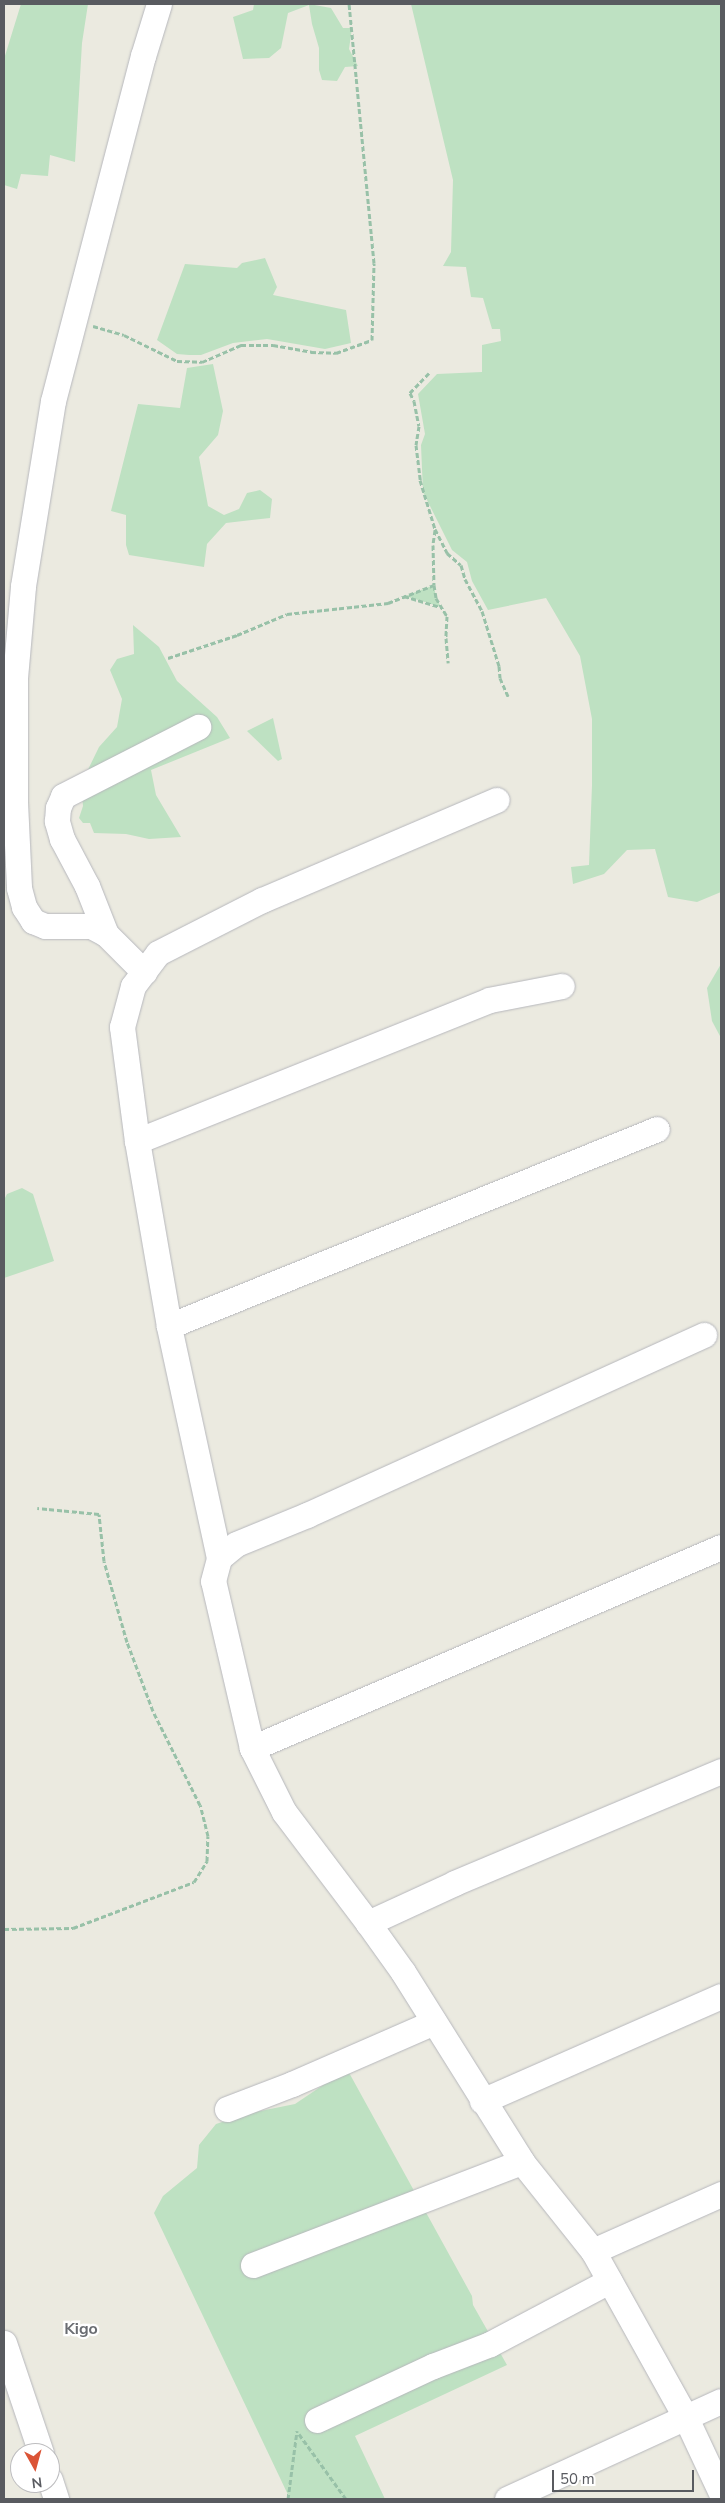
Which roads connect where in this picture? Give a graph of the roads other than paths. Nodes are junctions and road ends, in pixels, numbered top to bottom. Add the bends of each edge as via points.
1 (159, 4) edge
2 (9, 677) edge
3 (198, 728) dead end
4 (497, 800) dead end
5 (106, 934) junction
6 (144, 972) junction
7 (562, 986) dead end
8 (658, 1129) dead end
9 (137, 1141) junction
10 (169, 1326) junction
11 (704, 1335) dead end
12 (721, 1547) edge
13 (219, 1558) junction
14 (252, 1748) junction
15 (721, 1771) edge
16 (368, 1923) junction
17 (721, 1996) edge
18 (434, 2022) junction
19 (482, 2101) junction
20 (227, 2110) dead end
21 (522, 2162) junction
22 (721, 2194) edge
23 (593, 2251) junction
24 (253, 2265) dead end
25 (610, 2281) junction
26 (4, 2343) edge
27 (721, 2401) edge
28 (685, 2416) junction
29 (317, 2420) dead end
30 (38, 2443) edge
31 (721, 2493) edge
32 (508, 2499) edge

1 - 2 street via 53,401
2 - 5 street via 17,859 24,907 33,921 45,926 90,926
3 - 5 street via 63,796 56,821
4 - 6 street via 262,900 158,954
5 - 6 street
6 - 9 street via 133,986 122,1026
7 - 9 street via 489,1000
8 - 10 street
9 - 10 street
10 - 13 street
11 - 13 street via 236,1544
12 - 14 street
13 - 14 street via 213,1581
14 - 16 street via 284,1812
15 - 16 street
16 - 18 street
17 - 19 street
18 - 19 street
18 - 20 street
19 - 21 street
21 - 23 street
21 - 24 street
22 - 23 street
23 - 25 street
25 - 28 street
25 - 29 street via 490,2344 433,2366
26 - 30 street
27 - 28 street
28 - 31 street
28 - 32 street

